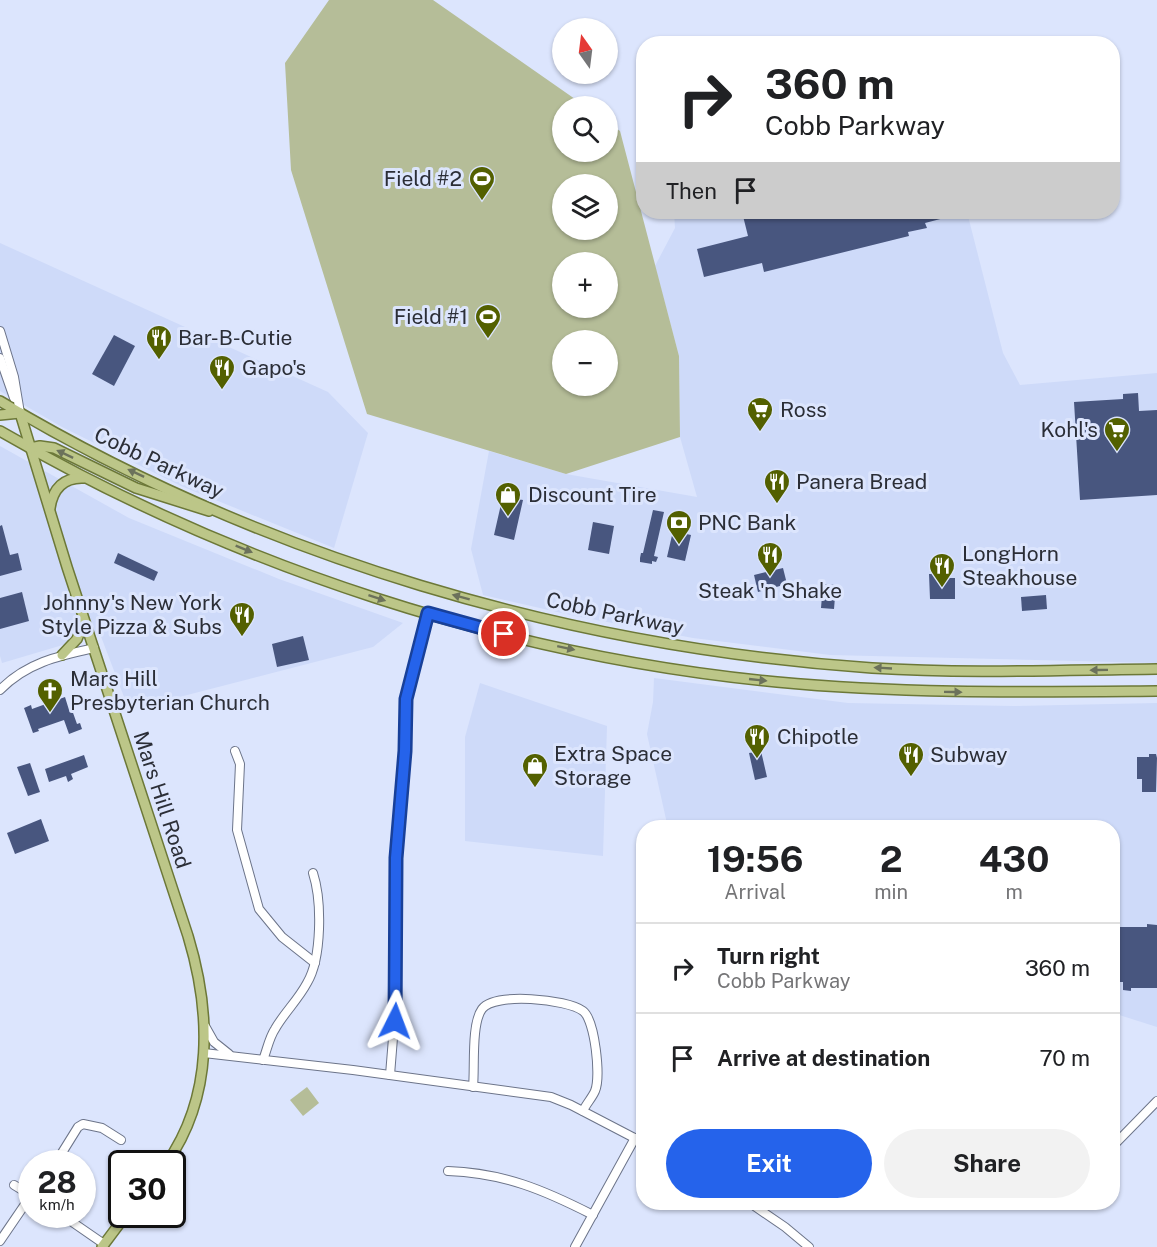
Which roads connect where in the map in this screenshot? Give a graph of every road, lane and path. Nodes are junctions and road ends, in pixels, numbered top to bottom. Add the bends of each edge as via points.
1 (0, 331) edge
2 (0, 358) edge
3 (0, 401) edge
4 (20, 413) junction
5 (0, 415) edge
6 (0, 431) edge
7 (30, 448) junction
8 (87, 478) junction
9 (49, 510) junction
10 (229, 515) junction
11 (428, 613) junction
12 (84, 619) junction
13 (94, 648) junction
14 (62, 655) junction
15 (1157, 669) edge
16 (0, 690) edge
17 (1157, 691) edge
18 (235, 752) dead end
19 (313, 873) dead end
20 (315, 963) junction
21 (205, 1026) junction
22 (204, 1053) junction
23 (236, 1057) junction
24 (263, 1060) junction
25 (390, 1075) junction
26 (473, 1087) junction
27 (1157, 1101) edge
28 (582, 1111) junction
29 (635, 1138) joint
30 (1120, 1139) edge
31 (120, 1140) dead end
32 (64, 1150) edge
33 (175, 1150) edge
34 (448, 1171) dead end
35 (14, 1185) dead end
36 (18, 1187) edge
37 (760, 1210) edge
38 (18, 1214) edge
39 (593, 1215) junction
40 (79, 1228) edge
41 (116, 1228) edge
42 (0, 1241) edge
43 (103, 1246) edge
44 (575, 1247) edge
45 (809, 1247) edge

1 - 4 street
2 - 4 street
3 - 4 main road, Cobb Parkway
4 - 5 main road
4 - 7 main road, Mars Hill Road
10 -> 4 main road, Cobb Parkway via 118,465
6 - 7 main road, Cobb Parkway
7 - 8 main road, Cobb Parkway
7 - 9 main road, Mars Hill Road
10 -> 7 main road via 136,488 54,448
8 - 9 main road via 63,482 53,495
8 -> 11 main road, Cobb Parkway via 279,563
9 - 12 main road, Mars Hill Road
15 -> 10 main road, Cobb Parkway via 901,669 690,648 558,622 418,585
11 -> 17 main road, Cobb Parkway via 602,655 775,682 925,692
11 - 25 street via 406,699 396,858 396,1001
12 - 13 main road, Mars Hill Road
12 - 14 main road via 80,633
13 - 14 street
13 - 21 main road, Mars Hill Road via 192,947
14 - 16 street via 24,669
18 - 20 street via 240,764 237,830 259,909 282,937
19 - 20 street via 318,887
20 - 24 street via 308,982 273,1032
21 - 22 main road, Mars Hill Road
21 - 23 street via 219,1047
22 - 23 street
22 - 33 main road, Mars Hill Road via 194,1109
23 - 24 street
24 - 25 street
25 - 26 street
26 - 28 street via 551,1097
26 - 28 street via 476,1028 482,1008 503,998 553,1002 574,1007 589,1018 596,1089
27 - 30 street
28 - 29 street
29 - 39 street
31 - 32 street via 102,1128 83,1124
34 - 39 street via 511,1179
35 - 36 street
37 - 45 street
38 - 42 street
39 - 44 street
40 - 43 street
41 - 43 main road

